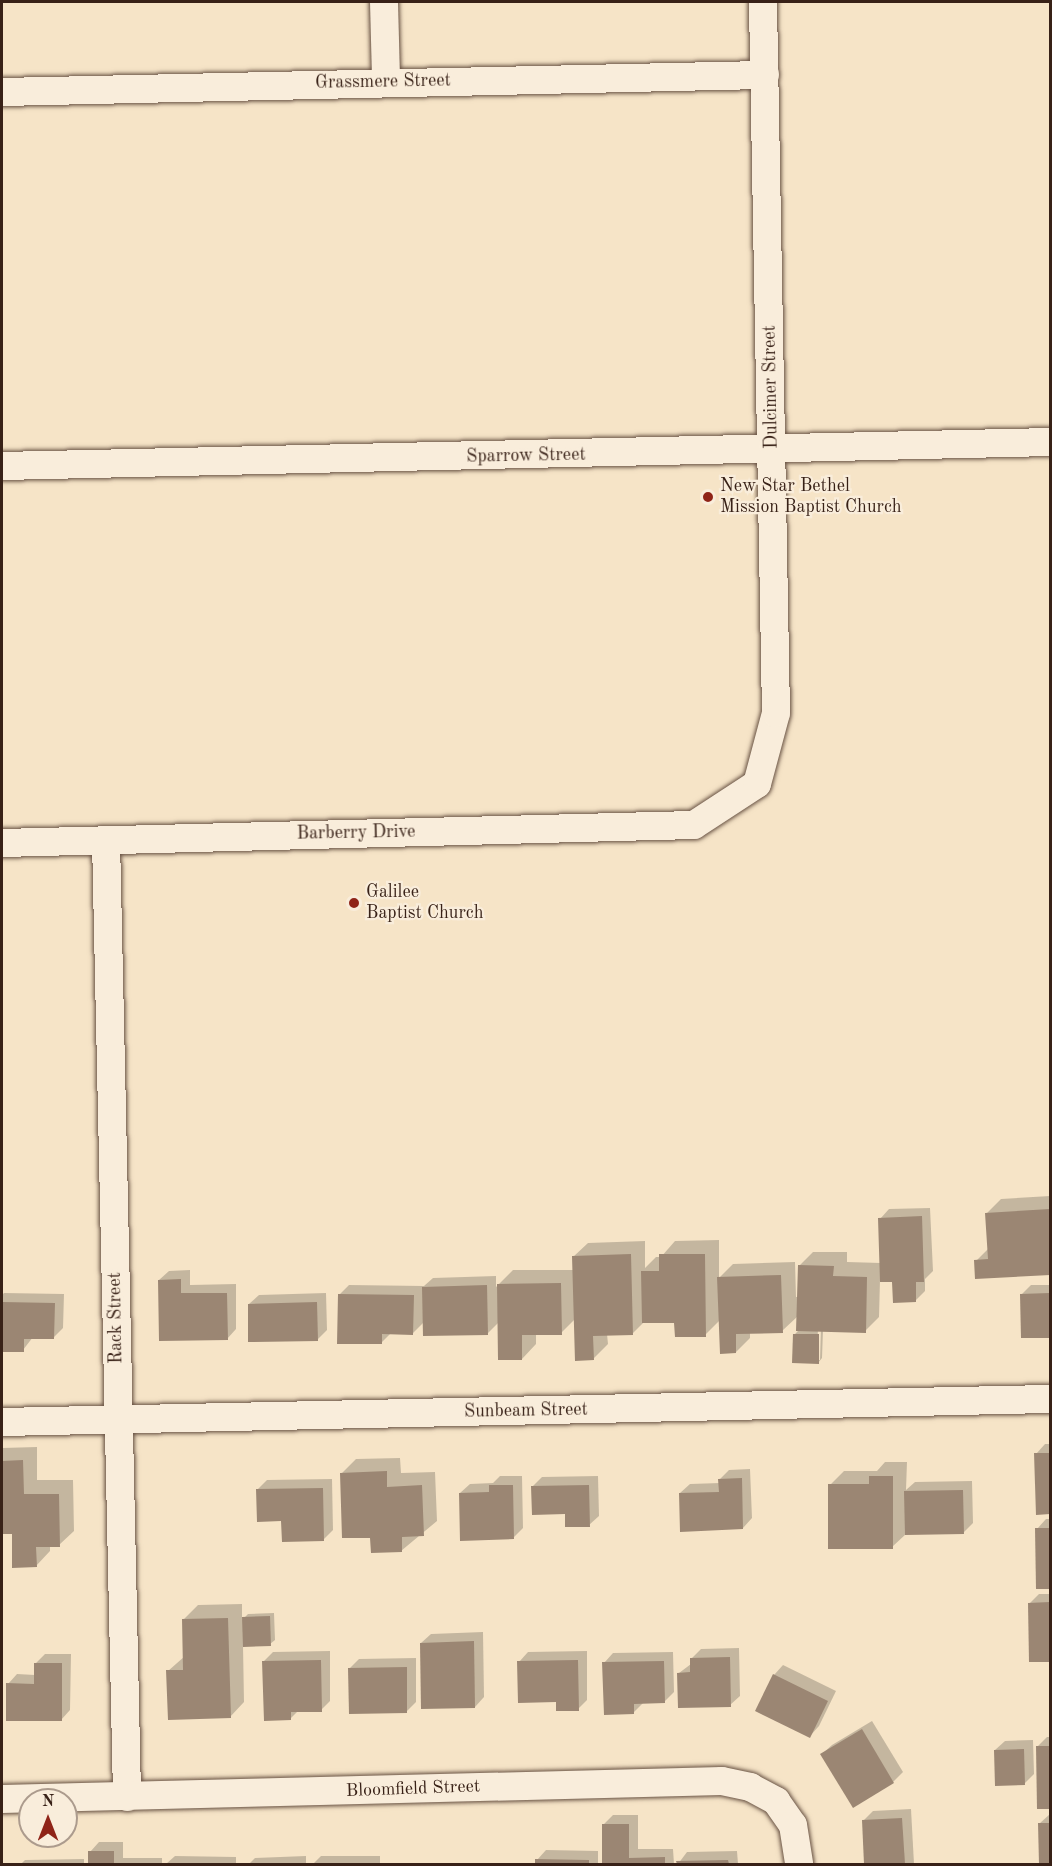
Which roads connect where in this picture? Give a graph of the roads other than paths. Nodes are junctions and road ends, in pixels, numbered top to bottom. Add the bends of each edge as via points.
1 (384, 2) edge
2 (763, 2) edge
3 (765, 75) junction
4 (386, 81) junction
5 (2, 92) edge
6 (1050, 442) edge
7 (773, 451) junction
8 (2, 466) edge
9 (708, 816) joint
10 (106, 840) junction
11 (2, 843) edge
12 (1050, 1399) edge
13 (118, 1420) junction
14 (2, 1422) edge
15 (127, 1797) junction
16 (2, 1799) edge
17 (797, 1852) edge

1 - 4 street
2 - 3 street, Dulcimer Street
3 - 4 street, Grassmere Street
3 - 7 street, Dulcimer Street
4 - 5 street, Grassmere Street
6 - 7 street, Sparrow Street
7 - 8 street, Sparrow Street
7 - 9 street, Dulcimer Street via 776,713 757,784
9 - 10 street, Barberry Drive via 694,825
10 - 11 street, Barberry Drive
10 - 13 street, Rack Street
12 - 13 street, Sunbeam Street
13 - 14 street, Sunbeam Street
13 - 15 street, Rack Street
15 - 16 street, Bloomfield Street
15 - 17 street, Bloomfield Street via 722,1781 750,1787 776,1800 793,1825

